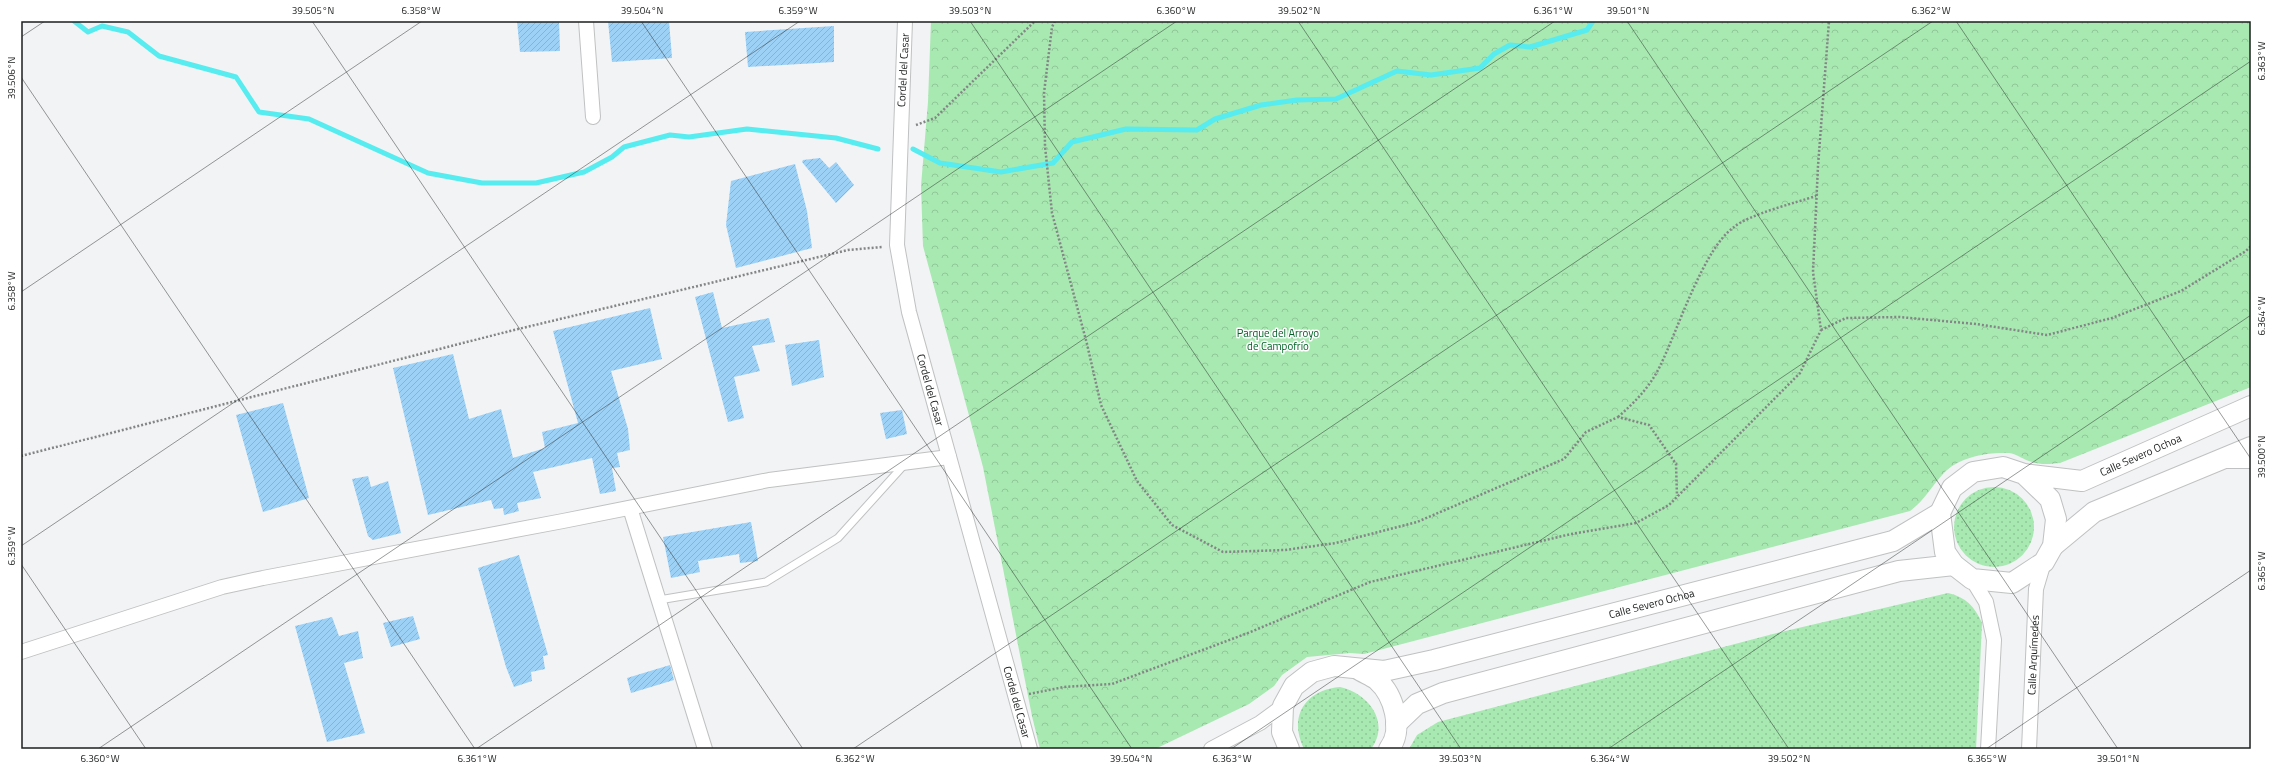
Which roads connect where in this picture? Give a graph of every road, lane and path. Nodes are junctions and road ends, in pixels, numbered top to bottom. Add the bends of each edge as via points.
1 (586, 21) edge
2 (905, 21) edge
3 (1035, 21) edge
4 (1055, 21) edge
5 (1829, 21) edge
6 (593, 117) dead end
7 (900, 131) junction
8 (1816, 196) junction
9 (896, 245) junction
10 (2251, 246) edge
11 (1821, 330) junction
12 (2251, 406) edge
13 (1618, 417) junction
14 (2251, 447) edge
15 (21, 456) edge
16 (949, 457) junction
17 (2219, 460) junction
18 (2251, 461) edge
19 (905, 463) junction
20 (2024, 474) junction
21 (1677, 496) junction
22 (630, 508) junction
23 (1940, 513) junction
24 (2048, 554) junction
25 (1954, 565) junction
26 (1972, 579) junction
27 (658, 600) junction
28 (21, 652) edge
29 (1356, 668) junction
30 (1015, 697) junction
31 (1283, 706) junction
32 (1396, 724) junction
33 (1391, 748) edge
34 (705, 749) edge
35 (1030, 749) edge
36 (1211, 749) edge
37 (1288, 749) edge
38 (1988, 749) edge
39 (2029, 749) edge

1 - 6 street
2 - 7 street, Cordel del Casar
3 - 7 path via 935,118
4 - 13 path via 1044,93 1045,146 1052,213 1101,405 1137,481 1172,525 1223,552 1285,550 1336,543 1417,522 1564,458 1586,432
5 - 8 path
7 - 9 street, Cordel del Casar
8 - 11 path via 1813,272
8 - 13 path via 1761,215 1728,232 1713,250 1659,367 1639,398
9 - 15 path via 848,250 548,322
9 - 16 street, Cordel del Casar via 909,312
10 - 11 path via 2181,291 2112,318 2047,335 1900,316 1846,318
11 - 21 path via 1800,373
12 - 20 main road, Calle Severo Ochoa via 2082,481
13 - 21 path via 1649,425 1676,464
14 - 17 main road
16 - 19 street
16 - 30 street, Cordel del Casar
17 - 18 street
17 - 24 main road via 2094,512
19 - 22 street via 770,480
19 - 27 lane via 838,538 766,582
20 - 23 main road via 2003,467 1973,472 1952,488
20 - 24 main road via 2050,499 2056,519
21 - 30 path via 1669,505 1636,523 1571,534 1370,582 1248,633 1112,684 1064,687
22 - 27 street
22 - 28 street via 222,587
23 - 25 main road via 1945,552
23 - 29 main road, Calle Severo Ochoa via 1893,541 1427,661 1384,671
24 - 26 main road via 2012,583
24 - 39 street, Calle Arquímedes via 2036,589
25 - 26 main road
25 - 32 main road via 1899,571 1443,693 1417,704
26 - 38 street via 1986,602 1994,640
27 - 34 street
29 - 31 main road, Calle Severo Ochoa via 1334,666 1312,672 1294,686
29 - 32 main road via 1377,680 1392,700
30 - 35 street, Cordel del Casar
31 - 36 street via 1260,723
31 - 37 main road via 1282,732
32 - 33 main road

